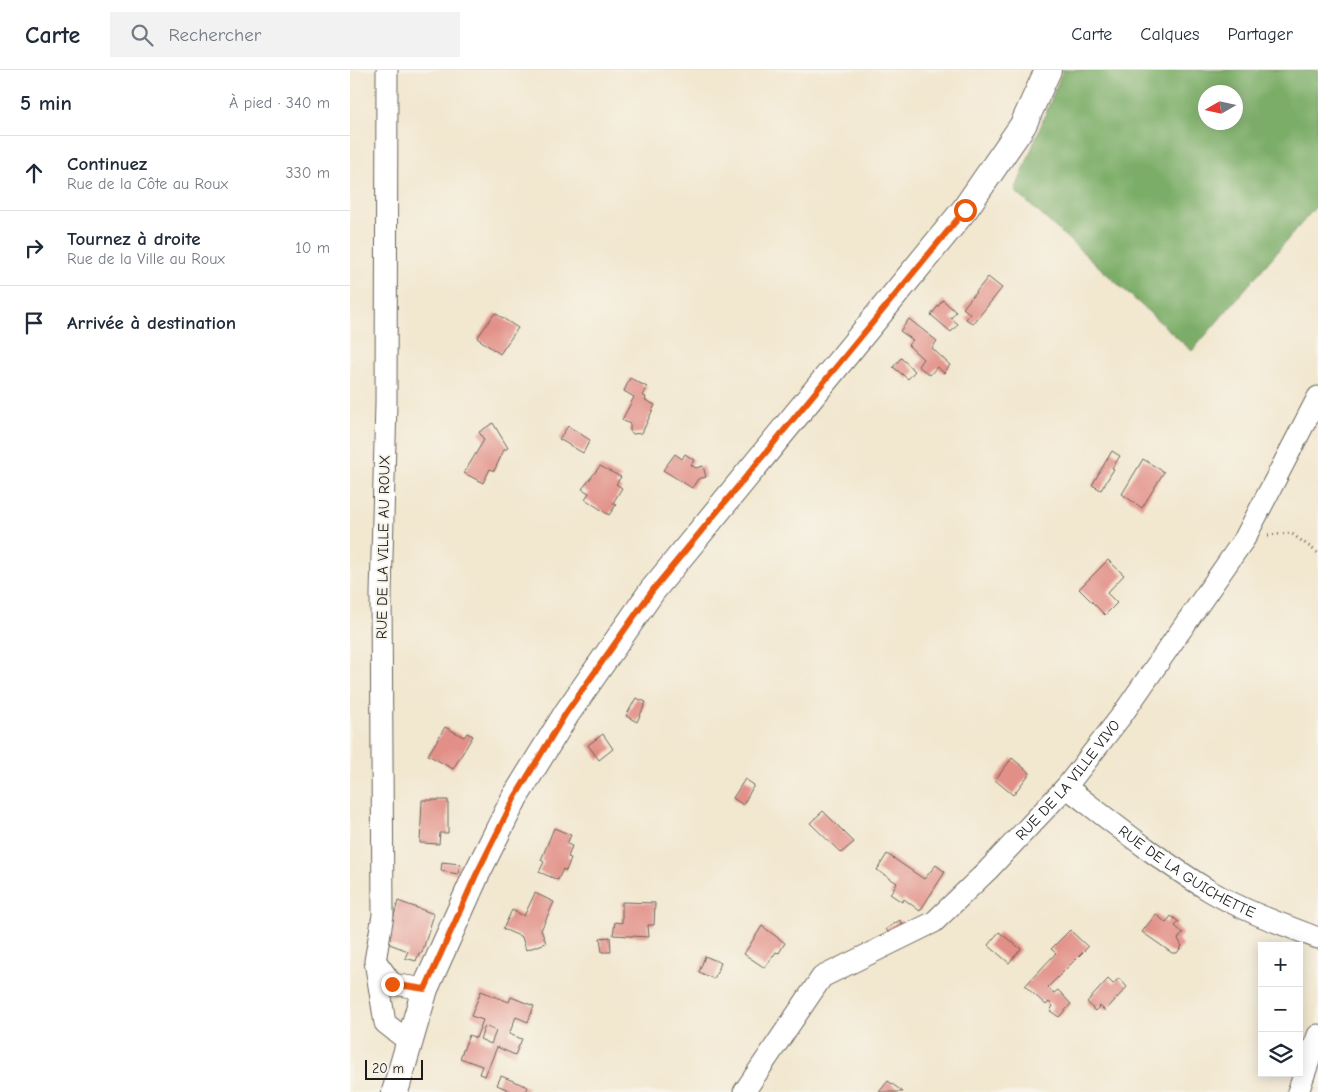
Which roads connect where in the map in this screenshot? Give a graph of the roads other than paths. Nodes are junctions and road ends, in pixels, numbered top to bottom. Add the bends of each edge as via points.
1 (387, 70) edge
2 (1048, 70) edge
3 (1318, 397) edge
4 (1066, 787) junction
5 (1318, 938) edge
6 (375, 961) junction
7 (425, 989) junction
8 (1318, 1035) edge
9 (408, 1041) junction
10 (395, 1092) edge
11 (744, 1092) edge
12 (1298, 1092) edge

1 - 6 street, RUE DE LA VILLE AU ROUX via 382,915
2 - 7 main road via 1023,125 965,210 652,591 566,713 515,797
3 - 4 street, RUE DE LA VILLE VIVO via 1245,538 1122,714
4 - 5 street, RUE DE LA GUICHETTE via 1161,859 1211,892 1258,915
4 - 11 street, RUE DE LA VILLE VIVO via 934,922 822,977
6 - 7 street via 392,984
6 - 9 street, RUE DE LA VILLE AU ROUX via 385,1023
7 - 9 main road
8 - 12 street
9 - 10 main road

